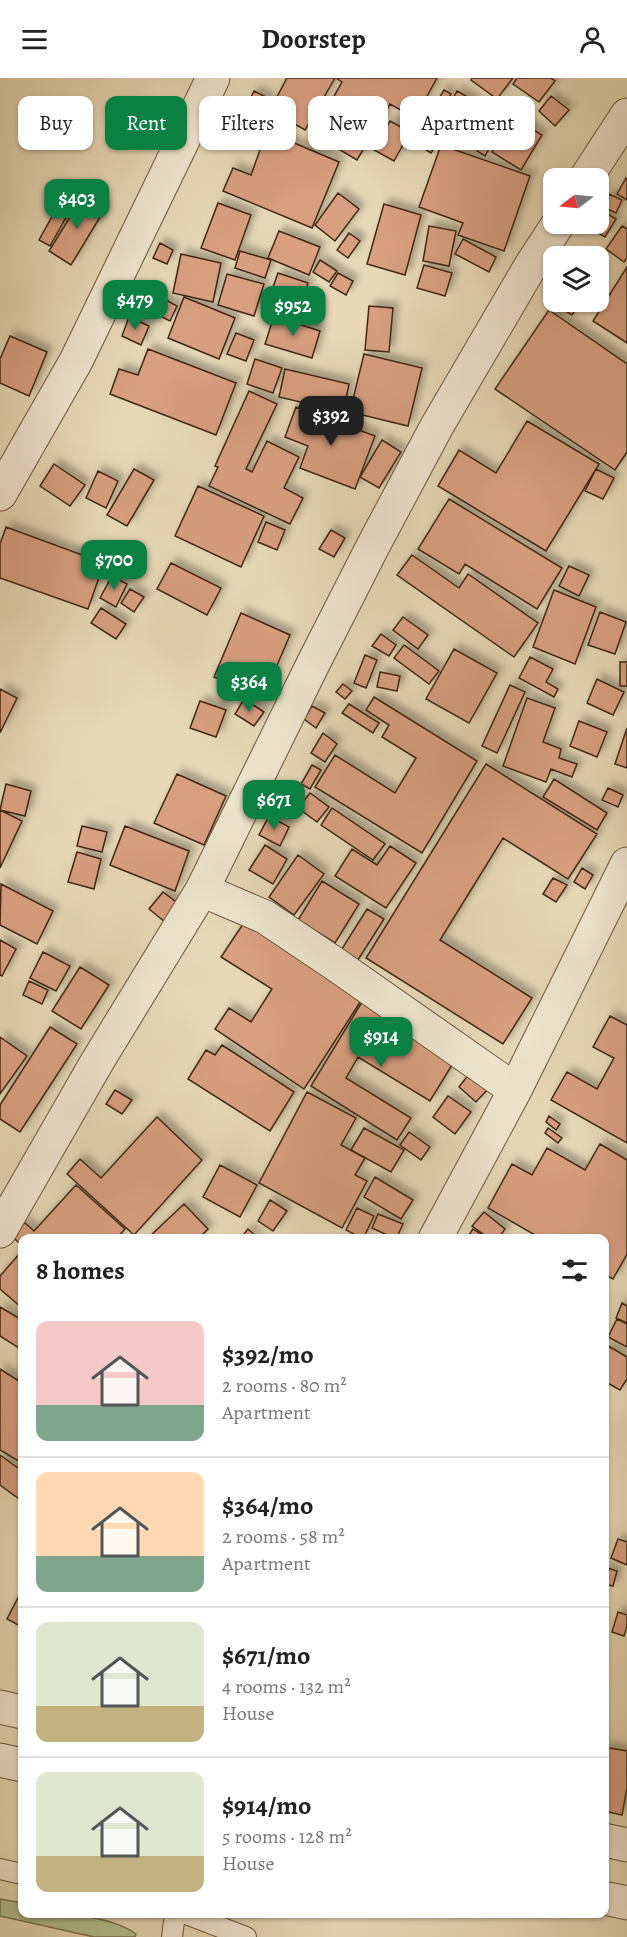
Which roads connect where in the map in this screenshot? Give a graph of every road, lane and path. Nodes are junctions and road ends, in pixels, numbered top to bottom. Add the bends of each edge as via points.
1 (213, 78) edge
2 (627, 115) edge
3 (593, 168) edge
4 (551, 234) edge
5 (0, 494) edge
6 (627, 864) edge
7 (202, 890) junction
8 (515, 1090) junction
9 (0, 1231) edge
10 (438, 1234) edge
11 (0, 1707) edge
12 (18, 1711) edge
13 (0, 1760) edge
14 (18, 1764) edge
15 (609, 1841) edge
16 (627, 1845) edge
17 (0, 1869) edge
18 (18, 1873) edge
19 (609, 1899) edge
20 (627, 1903) edge
21 (174, 1918) edge
22 (196, 1918) edge
23 (240, 1936) edge
24 (172, 1937) edge

1 - 5 street via 76,361
2 - 3 street
4 - 7 street via 437,426 313,664
6 - 8 street
7 - 8 street via 265,917
7 - 9 street
8 - 10 street
11 - 12 street
13 - 14 street
15 - 16 street
17 - 18 lane
19 - 20 street
21 - 24 lane
22 - 23 lane

